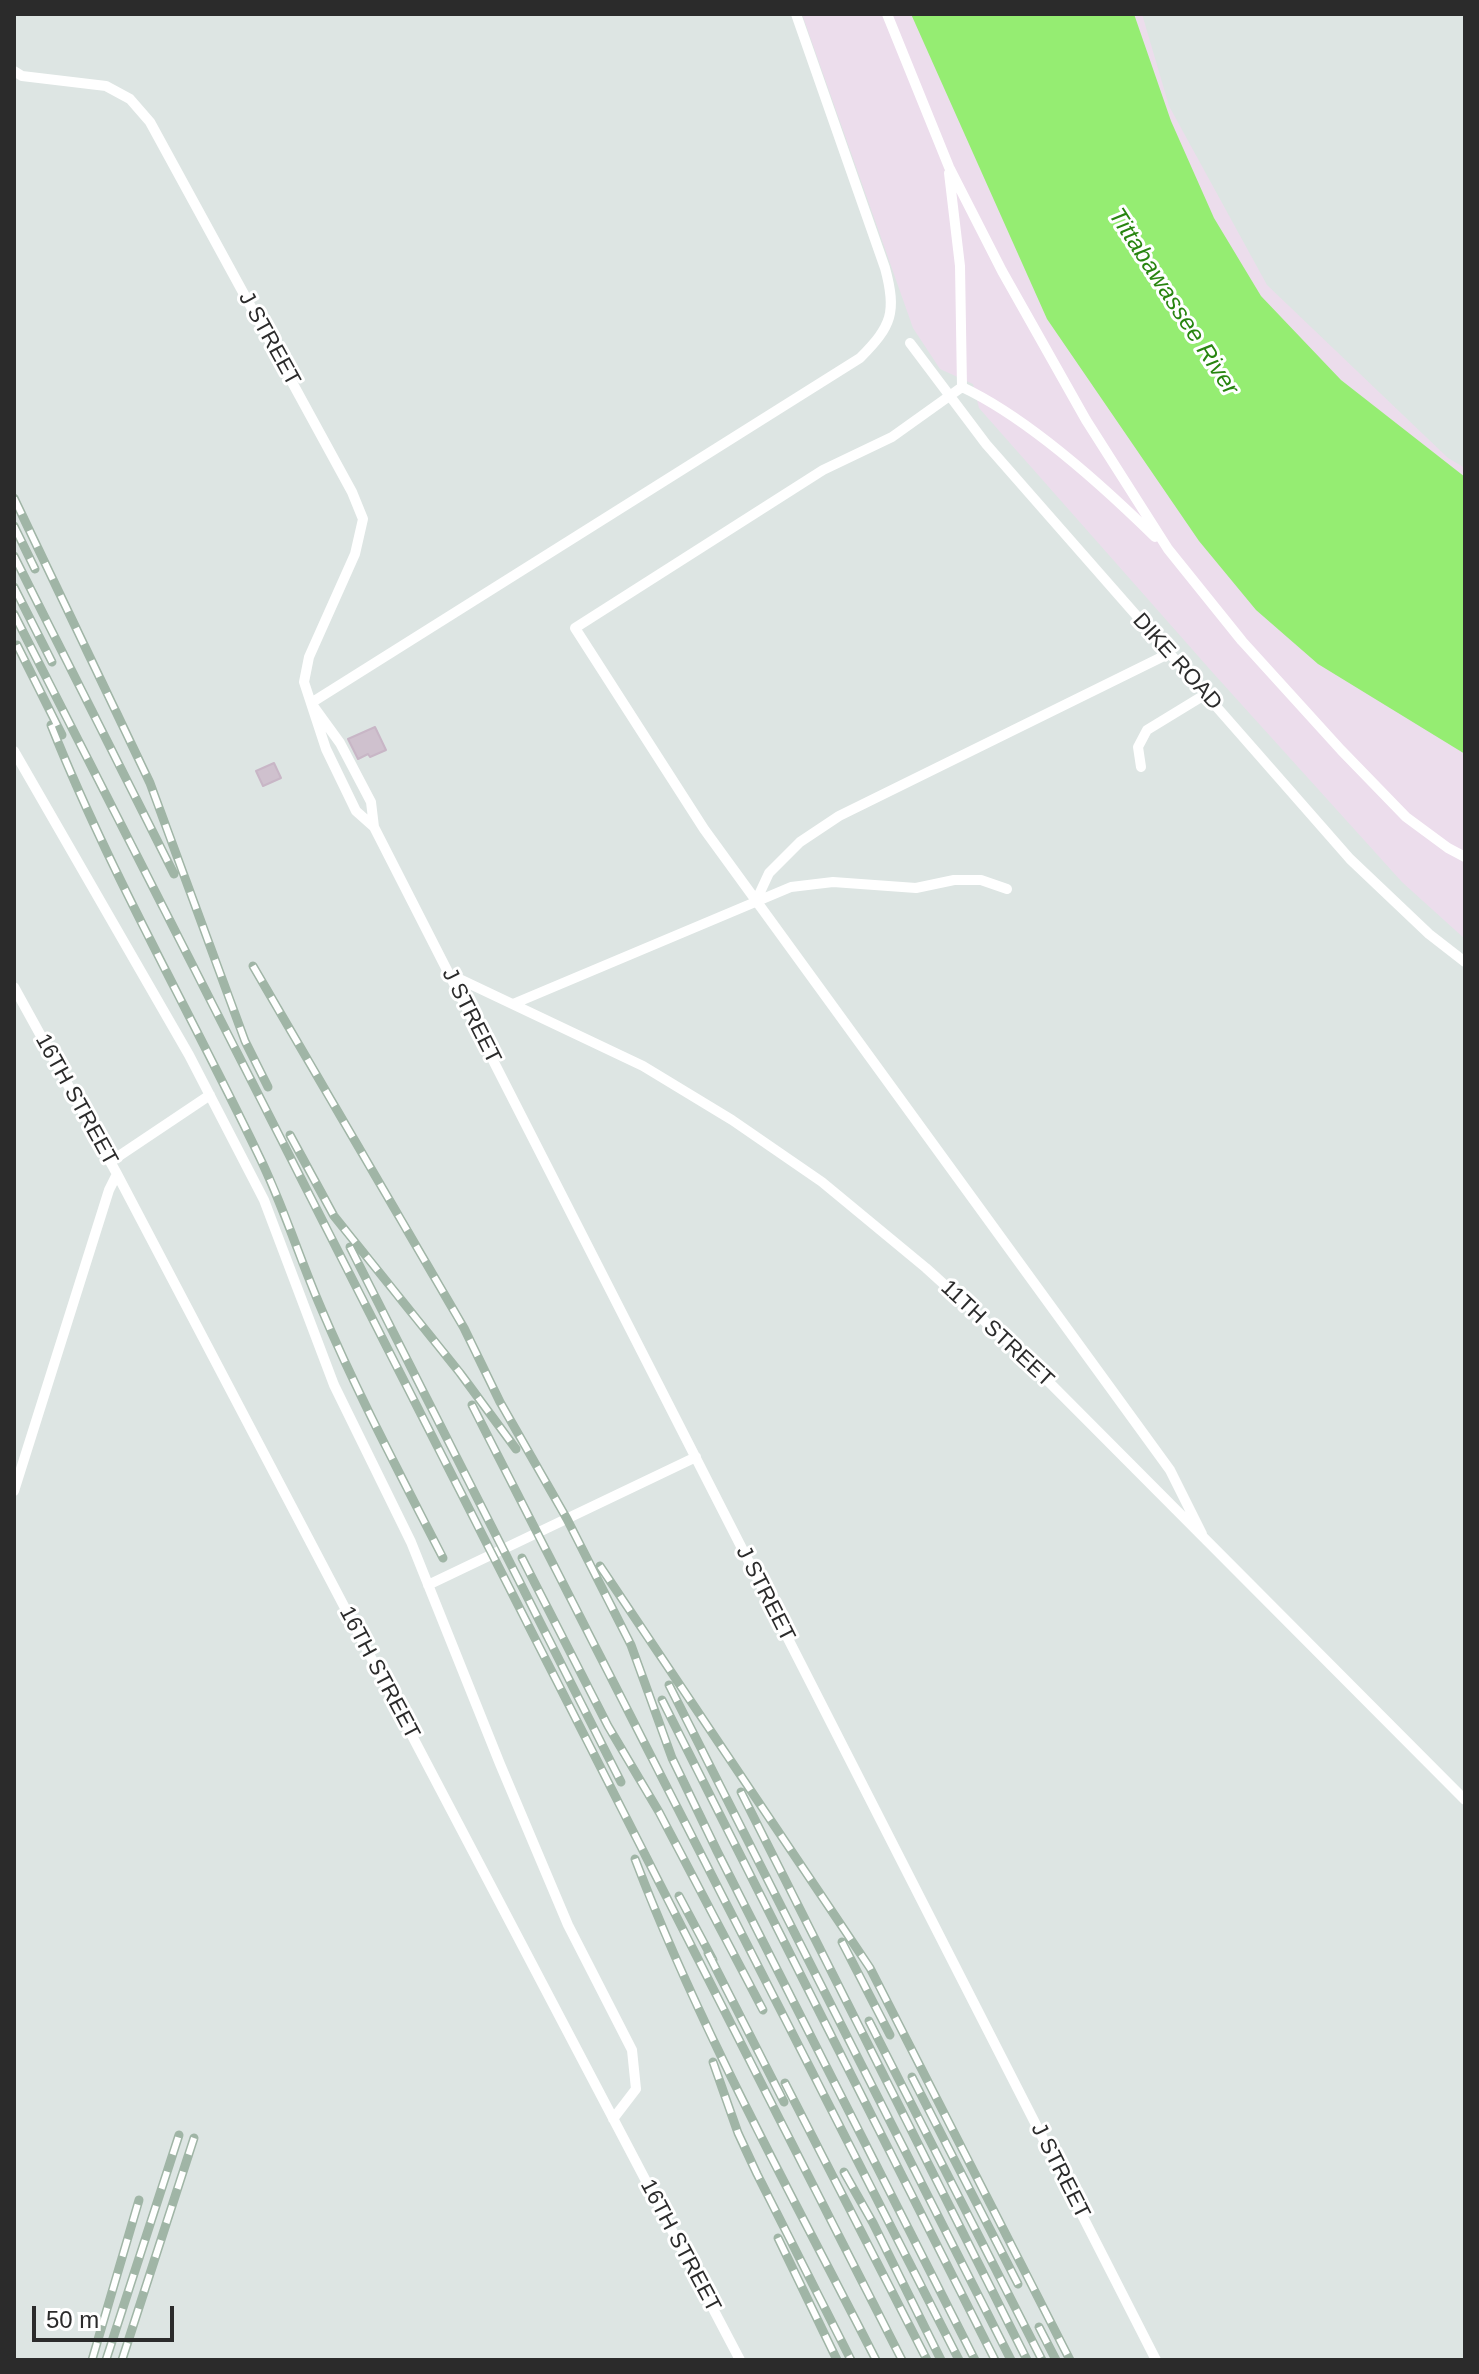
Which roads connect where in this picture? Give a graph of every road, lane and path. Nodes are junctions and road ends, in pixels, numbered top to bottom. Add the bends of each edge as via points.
1 (796, 14) edge
2 (887, 14) edge
3 (14, 71) edge
4 (949, 167) junction
5 (910, 343) dead end
6 (962, 387) junction
7 (948, 397) junction
8 (1168, 549) junction
9 (1170, 653) junction
10 (1206, 694) junction
11 (311, 703) junction
12 (14, 751) edge
13 (1141, 767) dead end
14 (374, 827) junction
15 (1465, 857) edge
16 (1007, 889) dead end
17 (756, 901) junction
18 (1465, 962) edge
19 (449, 974) junction
20 (14, 987) edge
21 (513, 1004) junction
22 (210, 1095) junction
23 (110, 1162) junction
24 (117, 1174) junction
25 (696, 1457) junction
26 (14, 1491) edge
27 (1202, 1534) junction
28 (428, 1585) junction
29 (1465, 1800) edge
30 (613, 2119) junction
31 (740, 2360) edge
32 (1156, 2360) edge

1 - 11 lane via 892,295 890,320 877,340 860,358
2 - 4 lane
3 - 11 lane, J STREET via 106,86 130,99 150,122 352,492 363,519 355,554 309,657 304,682
4 - 6 lane via 960,266
4 - 8 lane via 1086,420
5 - 7 lane, DIKE ROAD
6 - 7 lane
6 - 8 lane via 988,399 1093,479
7 - 9 lane, DIKE ROAD
7 - 17 lane via 892,437 823,470 575,628
8 - 15 lane via 1341,750 1406,817
9 - 10 lane, DIKE ROAD
9 - 17 lane via 839,816 800,842 769,873
10 - 13 lane via 1147,730 1138,747
10 - 18 lane, DIKE ROAD via 1350,859
11 - 14 lane, J STREET via 340,743 371,802
11 - 14 lane, J STREET via 356,811
12 - 22 lane
14 - 19 lane, J STREET
16 - 17 lane via 981,880 916,888 833,882 791,887
17 - 21 lane
17 - 27 lane via 1170,1470
19 - 21 lane, 11TH STREET
19 - 25 lane, J STREET
20 - 23 lane, 16TH STREET
21 - 27 lane, 11TH STREET via 643,1066 822,1182 1022,1355
22 - 23 lane
22 - 28 lane via 264,1200 334,1385
23 - 24 lane, 16TH STREET
24 - 26 lane
24 - 30 lane, 16TH STREET
25 - 28 lane
25 - 32 lane, J STREET
27 - 29 lane, 11TH STREET
28 - 30 lane via 568,1925 632,2050 636,2089
30 - 31 lane, 16TH STREET

